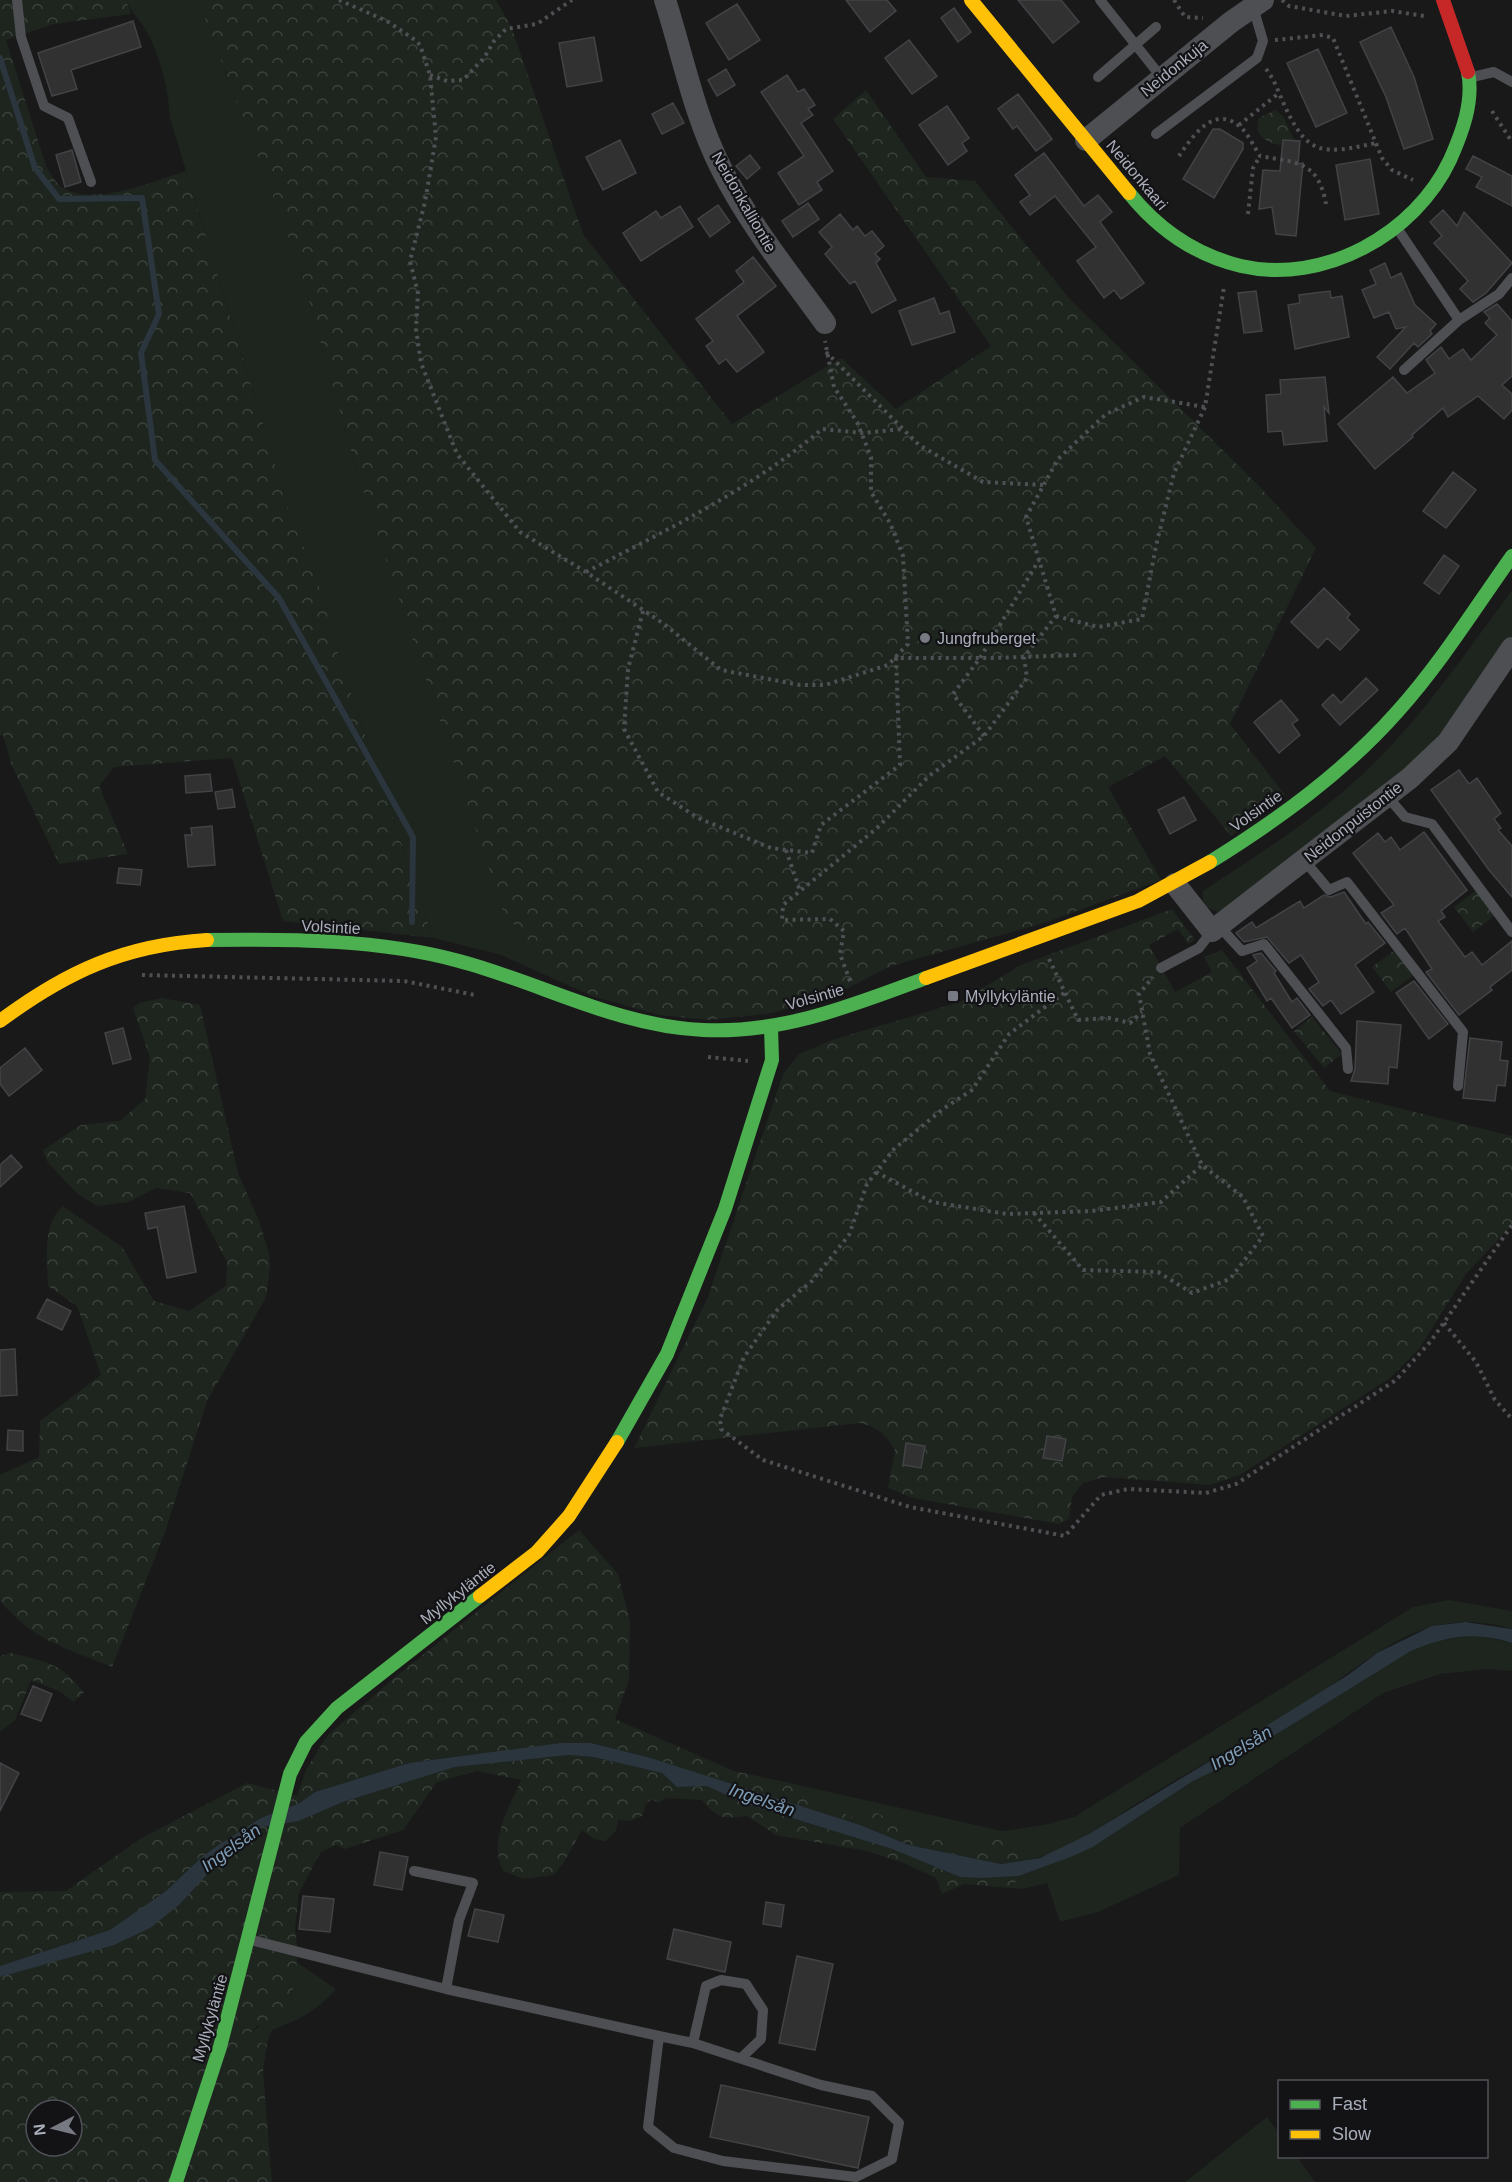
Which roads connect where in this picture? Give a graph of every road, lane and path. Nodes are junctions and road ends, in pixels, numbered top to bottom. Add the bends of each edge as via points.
1 (17, 0) edge
2 (339, 0) edge
3 (572, 0) edge
4 (665, 0) edge
5 (971, 0) edge
6 (1100, 0) edge
7 (1174, 0) edge
8 (1281, 0) edge
9 (1443, 0) edge
10 (1258, 3) edge
11 (1210, 14) dead end
12 (1156, 27) dead end
13 (1452, 27) junction
14 (1263, 41) junction
15 (1135, 45) junction
16 (1257, 58) junction
17 (430, 75) junction
18 (1098, 77) dead end
19 (1162, 78) junction
20 (1469, 78) junction
21 (1512, 82) edge
22 (1279, 93) junction
23 (1239, 125) junction
24 (1156, 134) dead end
25 (1086, 140) junction
26 (1376, 143) junction
27 (1179, 156) dead end
28 (1260, 156) junction
29 (91, 182) dead end
30 (1433, 190) junction
31 (1326, 204) dead end
32 (1248, 214) dead end
33 (1397, 228) junction
34 (1227, 262) junction
35 (1512, 278) edge
36 (1460, 320) junction
37 (825, 323) joint
38 (825, 351) junction
39 (1404, 370) dead end
40 (1205, 407) junction
41 (904, 429) junction
42 (862, 433) junction
43 (1044, 485) junction
44 (1512, 556) edge
45 (1039, 560) junction
46 (586, 572) junction
47 (643, 611) junction
48 (1056, 616) junction
49 (1512, 648) edge
50 (1078, 655) dead end
51 (1024, 657) junction
52 (896, 658) junction
53 (980, 658) junction
54 (984, 736) junction
55 (1387, 796) junction
56 (786, 850) junction
57 (1304, 860) junction
58 (1175, 884) junction
59 (800, 891) junction
60 (1215, 928) junction
61 (1512, 932) edge
62 (1045, 950) dead end
63 (1161, 968) joint
64 (137, 975) dead end
65 (852, 987) dead end
66 (1064, 993) junction
67 (476, 995) dead end
68 (1142, 1012) junction
69 (0, 1021) edge
70 (771, 1027) junction
71 (698, 1056) dead end
72 (772, 1060) junction
73 (1348, 1069) dead end
74 (1458, 1086) dead end
75 (1202, 1165) junction
76 (876, 1172) junction
77 (1034, 1213) junction
78 (1512, 1226) edge
79 (1444, 1323) junction
80 (1512, 1419) edge
81 (414, 1871) dead end
82 (248, 1940) junction
83 (446, 1989) junction
84 (659, 2036) junction
85 (693, 2043) junction
86 (741, 2058) junction
87 (176, 2182) edge

1 - 29 lane via 21,37 44,105 68,118
2 - 17 path via 387,21 415,40
3 - 17 path via 537,24 506,29 463,80 447,81
4 - 37 street, Neidonkalliontie via 698,113 721,169 762,238
5 - 25 street, Neidonkaari
6 - 15 lane
7 - 11 path via 1185,17 1203,18
8 - 13 path via 1289,6 1346,16 1392,11 1425,16
9 - 13 street, Neidonkaari
10 - 14 lane
10 - 19 street, Neidonkuja
12 - 15 lane
13 - 20 street, Neidonkaari
14 - 16 lane
14 - 26 path via 1323,35 1333,38
15 - 18 lane
15 - 19 lane
16 - 22 path via 1272,76
16 - 24 lane
17 - 46 path via 436,137 410,261 418,293 416,330 421,363 457,454 520,532
19 - 25 street, Neidonkuja
20 - 21 lane via 1494,72
20 - 30 street, Neidonkaari via 1457,149
22 - 23 path
22 - 26 path via 1301,138 1314,146 1347,149
23 - 27 path via 1227,120 1207,123
23 - 28 path
25 - 34 street, Neidonkaari via 1146,214 1165,231
26 - 30 path via 1392,170
28 - 31 path via 1299,163 1312,170
28 - 32 path via 1253,168
30 - 33 street, Neidonkaari
33 - 34 street, Neidonkaari via 1364,249 1316,265 1266,269
33 - 36 lane
34 - 40 path
35 - 36 lane via 1499,294
36 - 39 lane
37 - 38 path
38 - 41 path
38 - 42 path via 834,387
40 - 43 path via 1144,397 1106,414 1058,459
40 - 48 path via 1174,473 1142,619 1098,627
41 - 42 path
41 - 43 path via 920,445 983,482
42 - 46 path via 822,429 789,458
42 - 52 path via 871,457 871,492 890,523 903,556 908,644
43 - 45 path via 1026,517
44 - 58 street, Volsintie via 1398,711 1353,757 1307,795
45 - 48 path
45 - 53 path
46 - 47 path
47 - 52 path via 721,670 754,678 825,685 888,665
47 - 56 path via 628,669 624,729 658,792 698,818 771,848
48 - 51 path
49 - 55 street, Neidonpuistontie via 1448,741
50 - 51 path
51 - 53 path
51 - 54 path via 1027,678
52 - 53 path
52 - 56 path via 900,765 821,825 812,853
53 - 54 path via 953,694
54 - 59 path via 929,776 877,828
55 - 57 street, Neidonpuistontie
55 - 61 lane via 1405,817 1432,824
56 - 59 path
57 - 60 street, Neidonpuistontie
57 - 74 lane via 1329,890 1347,882 1463,1032
58 - 60 street
58 - 70 street, Volsintie via 1118,909 830,1012
59 - 65 path via 783,905 782,920 830,919 844,931 840,954
60 - 63 lane via 1199,948
60 - 73 lane via 1242,951 1264,944 1346,1048
62 - 66 path
63 - 68 path via 1139,994
64 - 67 path via 404,981
66 - 68 path via 1078,1020 1109,1018 1130,1023
66 - 76 path via 1009,1034 972,1090 894,1149
68 - 75 path via 1150,1054
69 - 70 street, Volsintie via 56,982 122,953 162,944 267,941 410,950 461,961 621,1017 668,1026 701,1030
70 - 72 street, Myllykyläntie
71 - 72 path
72 - 82 street, Myllykyläntie via 729,1199 689,1301 661,1364 600,1472 537,1552 368,1682 318,1727 296,1758
75 - 77 path via 1161,1202 1092,1211
75 - 77 path via 1243,1197 1263,1236 1230,1279 1192,1293 1158,1272 1083,1270
76 - 77 path via 932,1202 1007,1214
76 - 79 path via 867,1184 849,1235 812,1281 778,1309 744,1357 720,1419 721,1429 763,1460 910,1507 1065,1536 1101,1495 1128,1489 1206,1493 1236,1484 1396,1380
78 - 79 path
79 - 80 path via 1476,1362 1495,1400
81 - 83 lane via 473,1882 459,1920
82 - 83 lane
82 - 87 street, Myllykyläntie via 220,2047
83 - 84 lane
84 - 85 lane
84 - 86 lane via 648,2127 674,2148 723,2162 856,2177 892,2159 899,2123 872,2096 821,2085
85 - 86 lane
85 - 86 lane via 706,1986 721,1980 746,1984 763,2010 761,2039

